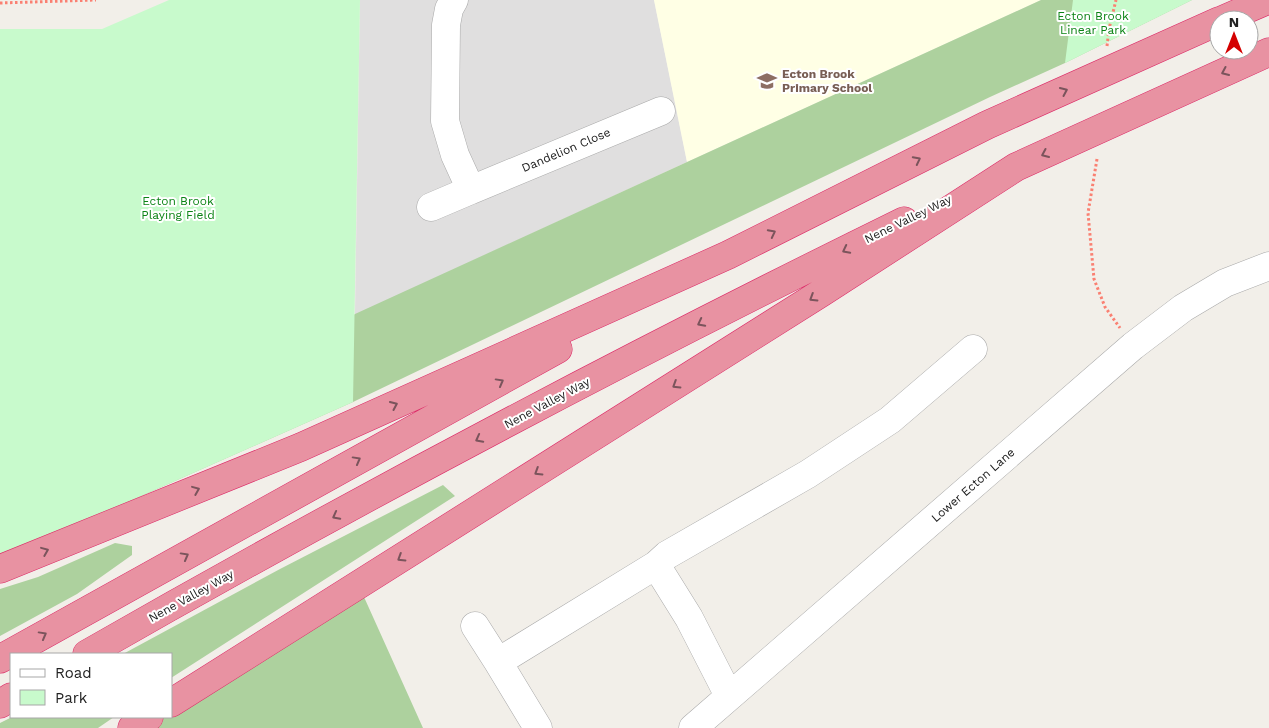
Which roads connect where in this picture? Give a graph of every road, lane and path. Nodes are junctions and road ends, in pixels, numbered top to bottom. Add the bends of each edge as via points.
1 (96, 0) edge
2 (454, 0) edge
3 (1116, 0) edge
4 (1268, 0) edge
5 (0, 3) edge
6 (1245, 10) edge
7 (1209, 26) edge
8 (1107, 48) dead end
9 (1269, 52) edge
10 (661, 111) dead end
11 (1097, 159) dead end
12 (1016, 167) junction
13 (471, 190) junction
14 (431, 207) dead end
15 (728, 255) junction
16 (1269, 266) edge
17 (1133, 346) junction
18 (972, 349) dead end
19 (656, 565) junction
20 (0, 569) edge
21 (475, 626) dead end
22 (89, 653) edge
23 (0, 658) edge
24 (498, 662) junction
25 (730, 696) junction
26 (172, 702) edge
27 (147, 718) edge
28 (132, 728) edge
29 (538, 728) edge
30 (693, 728) edge

1 - 5 path
2 - 13 street via 446,24 446,121 455,155
3 - 8 path
4 - 6 highway
15 -> 7 highway via 987,125
9 -> 12 highway
10 - 13 street, Dandelion Close
11 - 17 path via 1088,213 1094,279 1105,307
12 -> 22 highway, Nene Valley Way via 523,416
12 -> 26 highway
13 - 14 street, Dandelion Close
20 -> 15 highway via 301,447
23 -> 15 highway
16 - 17 street, Lower Ecton Lane via 1225,283 1183,308
17 - 25 street, Lower Ecton Lane
18 - 19 street via 890,420 808,474
19 - 24 street
19 - 25 street via 689,618
21 - 24 street
24 - 29 street
25 - 30 street, Lower Ecton Lane
27 - 28 highway

